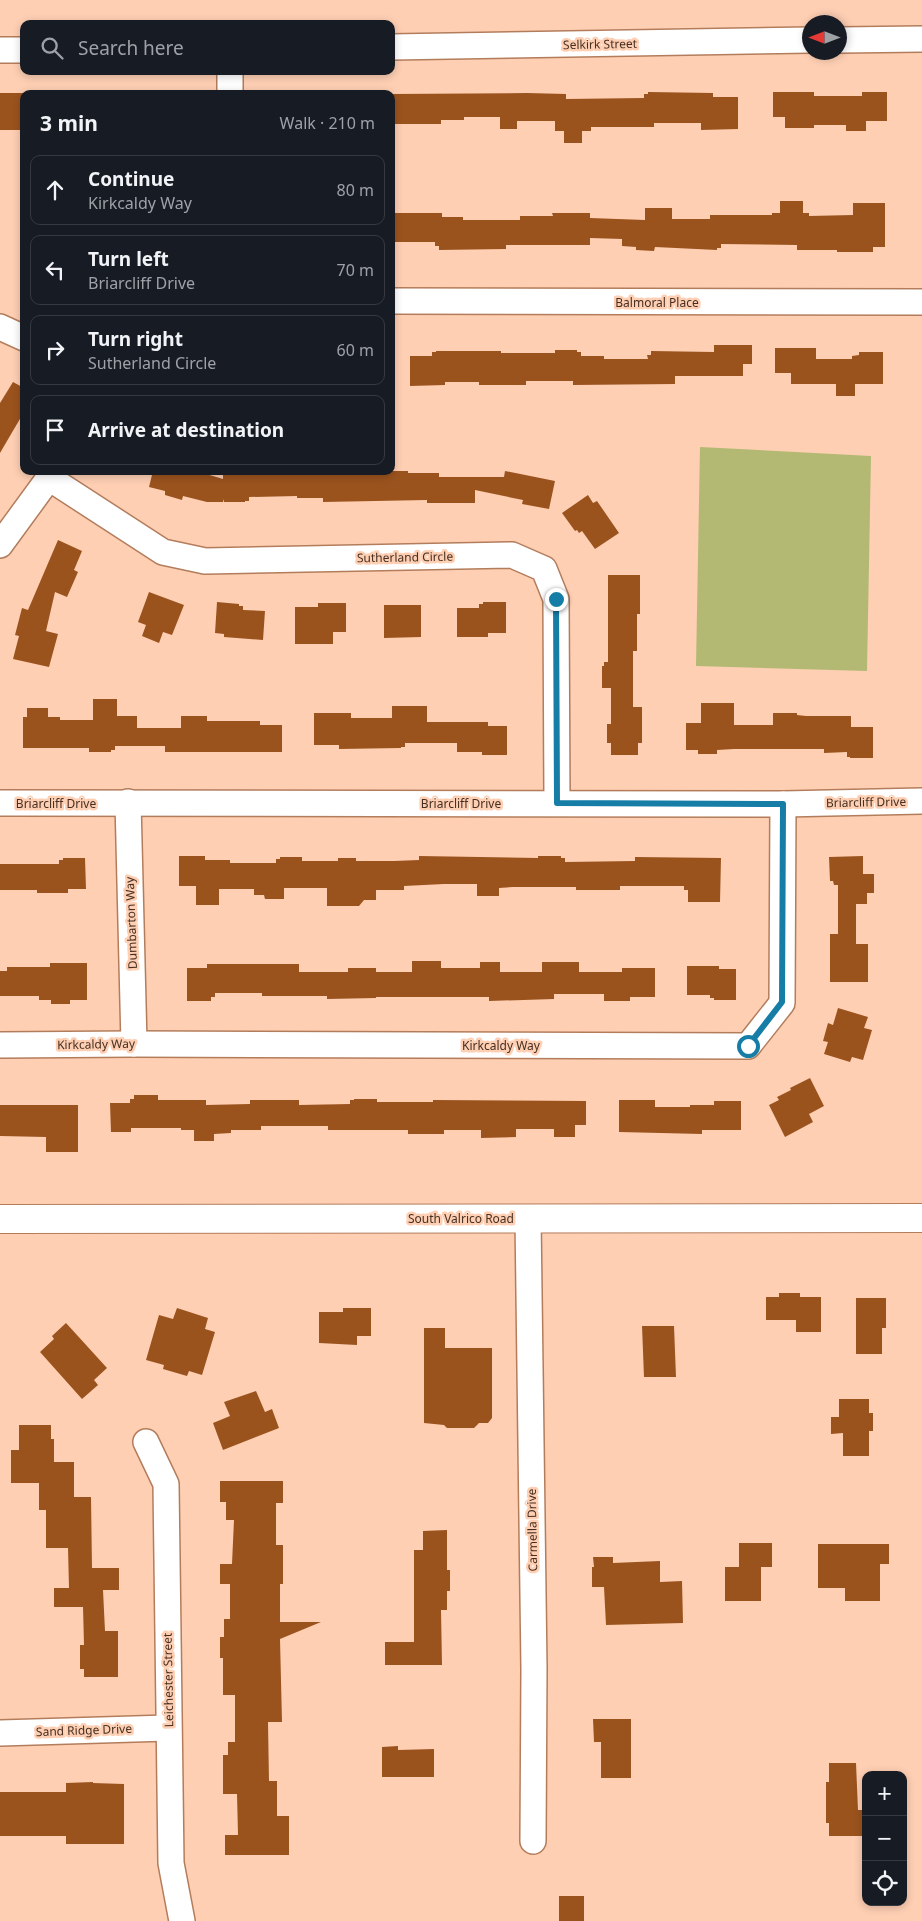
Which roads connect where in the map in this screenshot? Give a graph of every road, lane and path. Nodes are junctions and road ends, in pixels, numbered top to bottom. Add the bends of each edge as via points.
1 (922, 38) edge
2 (802, 40) edge
3 (847, 40) edge
4 (395, 47) edge
5 (0, 50) edge
6 (20, 50) edge
7 (230, 75) edge
8 (230, 90) edge
9 (395, 301) edge
10 (922, 302) edge
11 (0, 327) edge
12 (20, 336) edge
13 (52, 475) edge
14 (0, 545) edge
15 (922, 801) edge
16 (128, 802) junction
17 (0, 803) edge
18 (557, 803) junction
19 (783, 804) junction
20 (134, 1044) junction
21 (0, 1045) edge
22 (528, 1218) junction
23 (922, 1218) edge
24 (0, 1219) edge
25 (146, 1442) dead end
26 (168, 1728) junction
27 (0, 1733) edge
28 (533, 1841) dead end
29 (182, 1921) edge

1 - 3 street
2 - 4 street, Selkirk Street
5 - 6 street
7 - 8 street
9 - 10 street, Balmoral Place
11 - 12 street
13 - 14 street
13 - 18 street, Sutherland Circle via 163,552 204,561 512,554 544,569 556,599
15 - 19 street, Briarcliff Drive
16 - 17 street, Briarcliff Drive
16 - 18 street, Briarcliff Drive
16 - 20 street, Dumbarton Way
18 - 19 street, Briarcliff Drive
19 - 20 street, Kirkcaldy Way via 782,1002 748,1046
20 - 21 street, Kirkcaldy Way
22 - 23 street, South Valrico Road
22 - 24 street, South Valrico Road
22 - 28 street, Carmella Drive
25 - 26 street, Leichester Street via 166,1484
26 - 27 street, Sand Ridge Drive
26 - 29 street, Leichester Street via 171,1863

